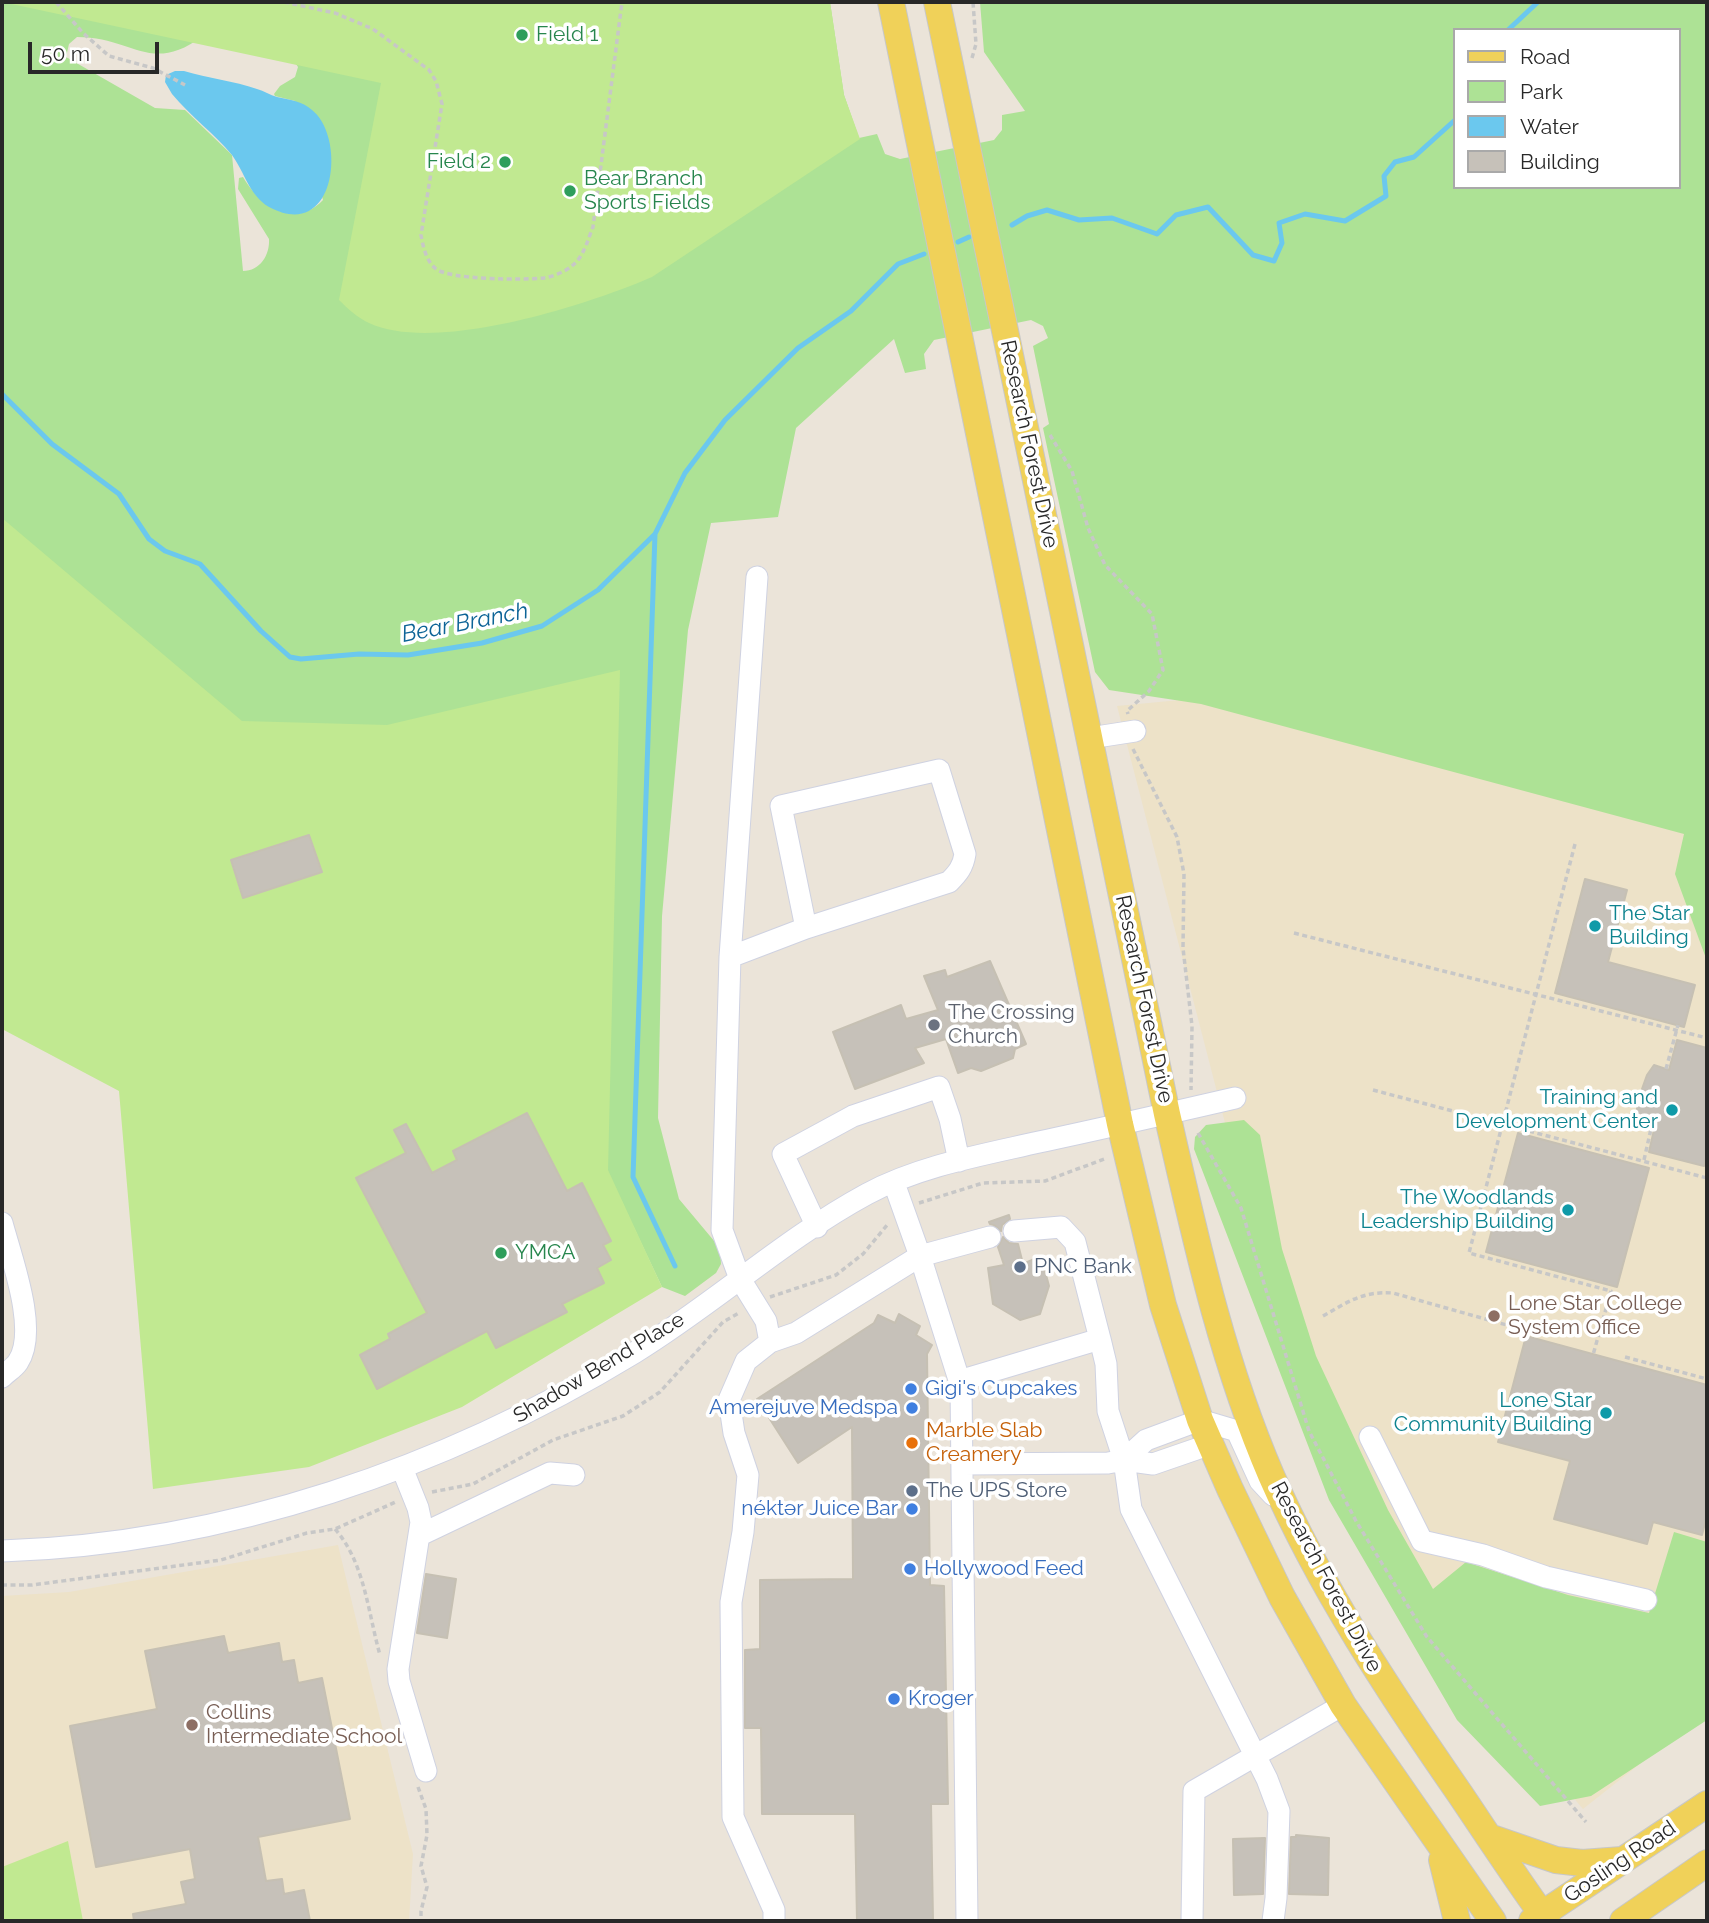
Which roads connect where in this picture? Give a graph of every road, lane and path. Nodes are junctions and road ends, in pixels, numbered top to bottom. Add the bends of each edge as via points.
1 (56, 2) edge
2 (284, 2) edge
3 (622, 2) edge
4 (891, 2) edge
5 (937, 2) edge
6 (973, 2) edge
7 (970, 64) dead end
8 (185, 85) dead end
9 (1044, 425) dead end
10 (757, 577) dead end
11 (1090, 738) junction
12 (1133, 738) joint
13 (1575, 844) dead end
14 (806, 928) junction
15 (1294, 933) dead end
16 (730, 957) junction
17 (1536, 994) junction
18 (1677, 1028) junction
19 (1707, 1038) edge
20 (1666, 1069) dead end
21 (1373, 1090) dead end
22 (1236, 1098) dead end
23 (1167, 1114) junction
24 (1653, 1120) dead end
25 (1120, 1124) junction
26 (1503, 1124) junction
27 (1198, 1133) dead end
28 (1584, 1144) junction
29 (1583, 1151) dead end
30 (1644, 1160) junction
31 (959, 1161) junction
32 (1707, 1178) edge
33 (894, 1183) junction
34 (2, 1223) edge
35 (817, 1227) junction
36 (1014, 1231) dead end
37 (990, 1237) dead end
38 (920, 1256) junction
39 (740, 1279) junction
40 (1323, 1316) dead end
41 (1535, 1333) dead end
42 (1100, 1339) junction
43 (770, 1342) junction
44 (1593, 1355) dead end
45 (1625, 1357) dead end
46 (2, 1377) edge
47 (1707, 1379) edge
48 (959, 1381) junction
49 (1205, 1432) junction
50 (1370, 1437) dead end
51 (1124, 1460) junction
52 (962, 1464) junction
53 (402, 1468) junction
54 (574, 1475) dead end
55 (1289, 1511) junction
56 (420, 1535) junction
57 (2, 1551) edge
58 (1646, 1601) dead end
59 (1343, 1705) junction
60 (1254, 1756) junction
61 (426, 1771) dead end
62 (1707, 1804) edge
63 (1586, 1822) dead end
64 (1489, 1837) junction
65 (1436, 1839) junction
66 (1624, 1860) junction
67 (1707, 1863) edge
68 (1634, 1917) edge
69 (1541, 1919) edge
70 (774, 1921) edge
71 (967, 1921) edge
72 (1192, 1921) edge
73 (1273, 1921) edge
74 (1457, 1921) edge
75 (1493, 1921) edge

1 - 8 path via 109,56 153,68
2 - 3 path via 356,21 429,70 442,104 421,235 430,262 438,270 472,278 545,278 573,265 581,255 593,226
4 - 25 main road, Research Forest Drive
5 - 11 main road, Research Forest Drive
6 - 7 path via 976,44
9 - 12 path via 1072,471 1088,528 1105,565 1152,614 1163,670 1149,691 1127,710
10 - 16 street
11 - 12 street
11 - 23 main road, Research Forest Drive
13 - 17 path
14 - 14 street via 949,881 958,874 965,855 939,770 781,806
14 - 16 street
15 - 17 path
16 - 39 street via 722,1230
17 - 18 path
17 - 26 path
18 - 19 path
18 - 20 path
21 - 26 path
22 - 23 street, Shadow Bend Place
23 - 25 street, Shadow Bend Place
23 - 55 main road, Research Forest Drive via 1208,1292 1240,1393
24 - 30 path
25 - 31 street, Shadow Bend Place
25 - 49 main road, Research Forest Drive via 1163,1305
26 - 28 path
26 - 44 path via 1469,1253 1611,1291
27 - 63 path via 1241,1208 1309,1431 1356,1521 1427,1637
28 - 29 path
28 - 30 path
30 - 32 path
31 - 33 street, Shadow Bend Place
31 - 35 street via 939,1087 853,1116 783,1154
33 - 35 street, Shadow Bend Place
33 - 38 street
34 - 46 street via 26,1331 19,1361
35 - 39 street, Shadow Bend Place
36 - 42 street via 1061,1227 1075,1242
37 - 38 street
38 - 43 street via 796,1333
38 - 48 street
39 - 43 street via 766,1321
39 - 53 street, Shadow Bend Place via 565,1394
40 - 41 path via 1370,1292 1392,1293
42 - 48 street
42 - 51 street via 1108,1411
43 - 70 street via 746,1361 729,1400 748,1475 731,1602 733,1817 774,1910
45 - 47 path
48 - 52 street
49 - 51 street via 1146,1440
49 - 55 street via 1237,1431 1260,1481
49 - 59 main road, Research Forest Drive via 1282,1597
50 - 58 street via 1422,1541
51 - 52 street
51 - 60 street via 1137,1523
52 - 71 street
53 - 56 street via 421,1515
53 - 57 street, Shadow Bend Place via 343,1489 175,1531 93,1545
54 - 56 street via 550,1472
55 - 64 main road, Research Forest Drive via 1321,1577 1384,1684
56 - 61 street via 398,1669
59 - 60 street
59 - 65 main road, Research Forest Drive
60 - 72 street via 1194,1791
60 - 73 street via 1279,1811
62 - 66 main road, Gosling Road
64 - 66 main road via 1556,1860
64 - 69 main road, Research Forest Drive
65 - 74 main road
65 - 75 main road, Research Forest Drive
66 - 69 main road, Gosling Road
67 - 68 main road

